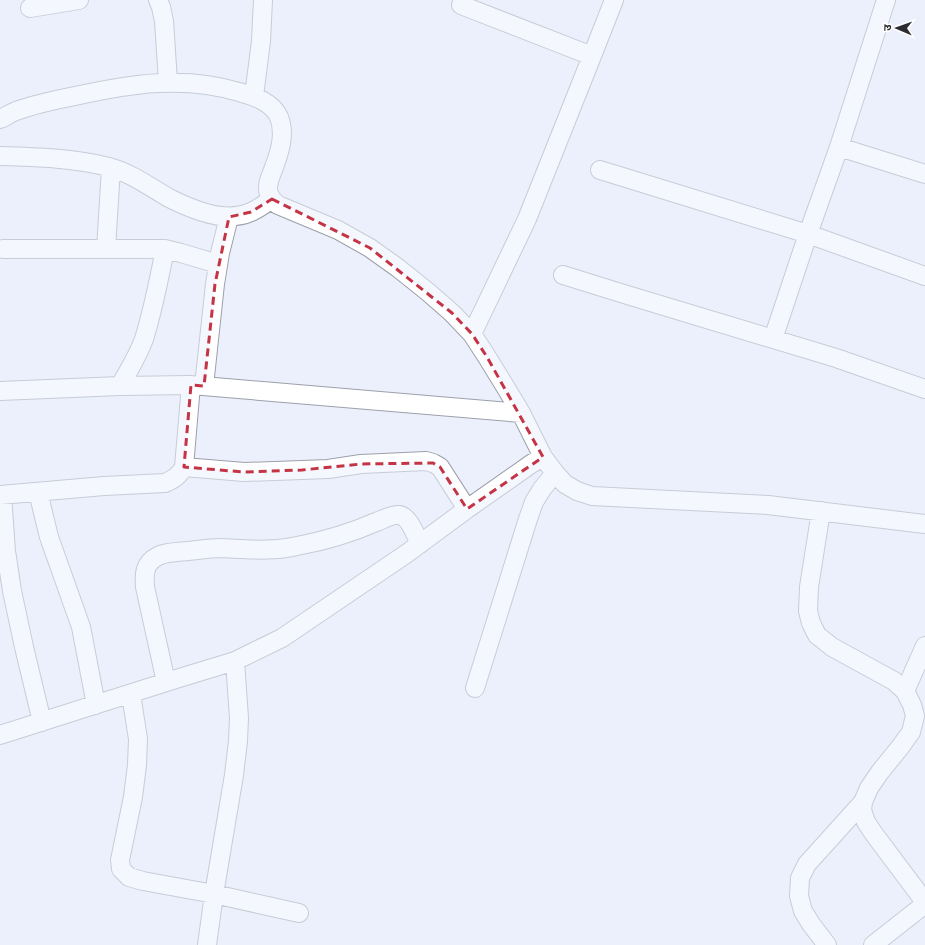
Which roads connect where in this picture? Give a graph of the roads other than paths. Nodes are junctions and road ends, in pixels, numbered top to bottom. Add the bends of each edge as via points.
1 (79, 0) edge
2 (158, 0) edge
3 (263, 0) edge
4 (614, 0) edge
5 (886, 0) edge
6 (461, 5) dead end
7 (30, 8) dead end
8 (592, 56) junction
9 (168, 82) junction
10 (254, 96) junction
11 (0, 119) edge
12 (839, 147) junction
13 (0, 156) edge
14 (111, 168) junction
15 (600, 170) dead end
16 (925, 174) edge
17 (272, 199) junction
18 (229, 217) junction
19 (808, 234) junction
20 (3, 249) dead end
21 (106, 249) junction
22 (165, 250) junction
23 (218, 264) junction
24 (564, 275) dead end
25 (925, 276) edge
26 (472, 334) junction
27 (773, 339) junction
28 (120, 386) junction
29 (198, 386) junction
30 (925, 389) edge
31 (0, 391) edge
32 (521, 413) junction
33 (543, 457) junction
34 (184, 468) junction
35 (555, 473) junction
36 (38, 492) junction
37 (1, 495) edge
38 (467, 509) junction
39 (821, 511) junction
40 (925, 524) edge
41 (420, 544) junction
42 (925, 646) edge
43 (235, 661) junction
44 (166, 682) junction
45 (475, 688) dead end
46 (905, 691) junction
47 (131, 694) junction
48 (96, 705) junction
49 (42, 722) junction
50 (0, 735) edge
51 (863, 802) junction
52 (214, 894) junction
53 (925, 903) edge
54 (299, 913) dead end
55 (207, 945) edge
56 (827, 945) edge
57 (873, 945) edge

1 - 7 street
2 - 9 street via 164,21
3 - 10 street
4 - 8 street
5 - 12 street
6 - 8 street
8 - 26 street via 527,219
9 - 10 street via 213,85
9 - 11 street via 140,84 53,101 16,111
10 - 17 street via 272,107 278,117 282,133 280,149 269,180 268,192
12 - 16 street
12 - 19 street
13 - 14 street via 64,159
14 - 18 street via 140,180 193,209 210,215
14 - 21 street
15 - 19 street
17 - 18 street via 251,212
17 - 26 street via 278,205 338,230 376,252 428,292
18 - 23 street
19 - 25 street
19 - 27 street
20 - 21 street
21 - 22 street
22 - 23 street
22 - 28 street via 143,340
23 - 29 street
24 - 27 street
26 - 32 street
27 - 30 street
28 - 29 street
28 - 31 street
29 - 32 street
29 - 34 street
32 - 33 street
33 - 35 street
33 - 38 street
34 - 36 street via 174,479 166,483
34 - 38 street via 258,472 426,461 440,467
35 - 39 street via 577,492 592,496 768,505
35 - 45 street via 534,502
36 - 37 street
36 - 48 street via 50,537 81,627
37 - 49 street via 11,584
38 - 41 street
39 - 40 street
39 - 46 street via 809,588 808,611 811,623 817,635 832,647 894,681
41 - 43 street via 282,638
41 - 44 street via 405,517 399,514 364,528 296,547 218,548 159,555 147,565 144,574
42 - 46 street
43 - 44 street
43 - 52 street via 238,741
44 - 47 street
46 - 51 street via 915,716 911,732 869,788
47 - 48 street
47 - 52 street via 138,739 137,765 120,860 122,869 129,877 143,881
48 - 49 street
49 - 50 street
51 - 53 street via 862,810 866,822
51 - 56 street via 807,864 800,878 799,896 803,911
52 - 54 street
52 - 55 street
53 - 57 street

